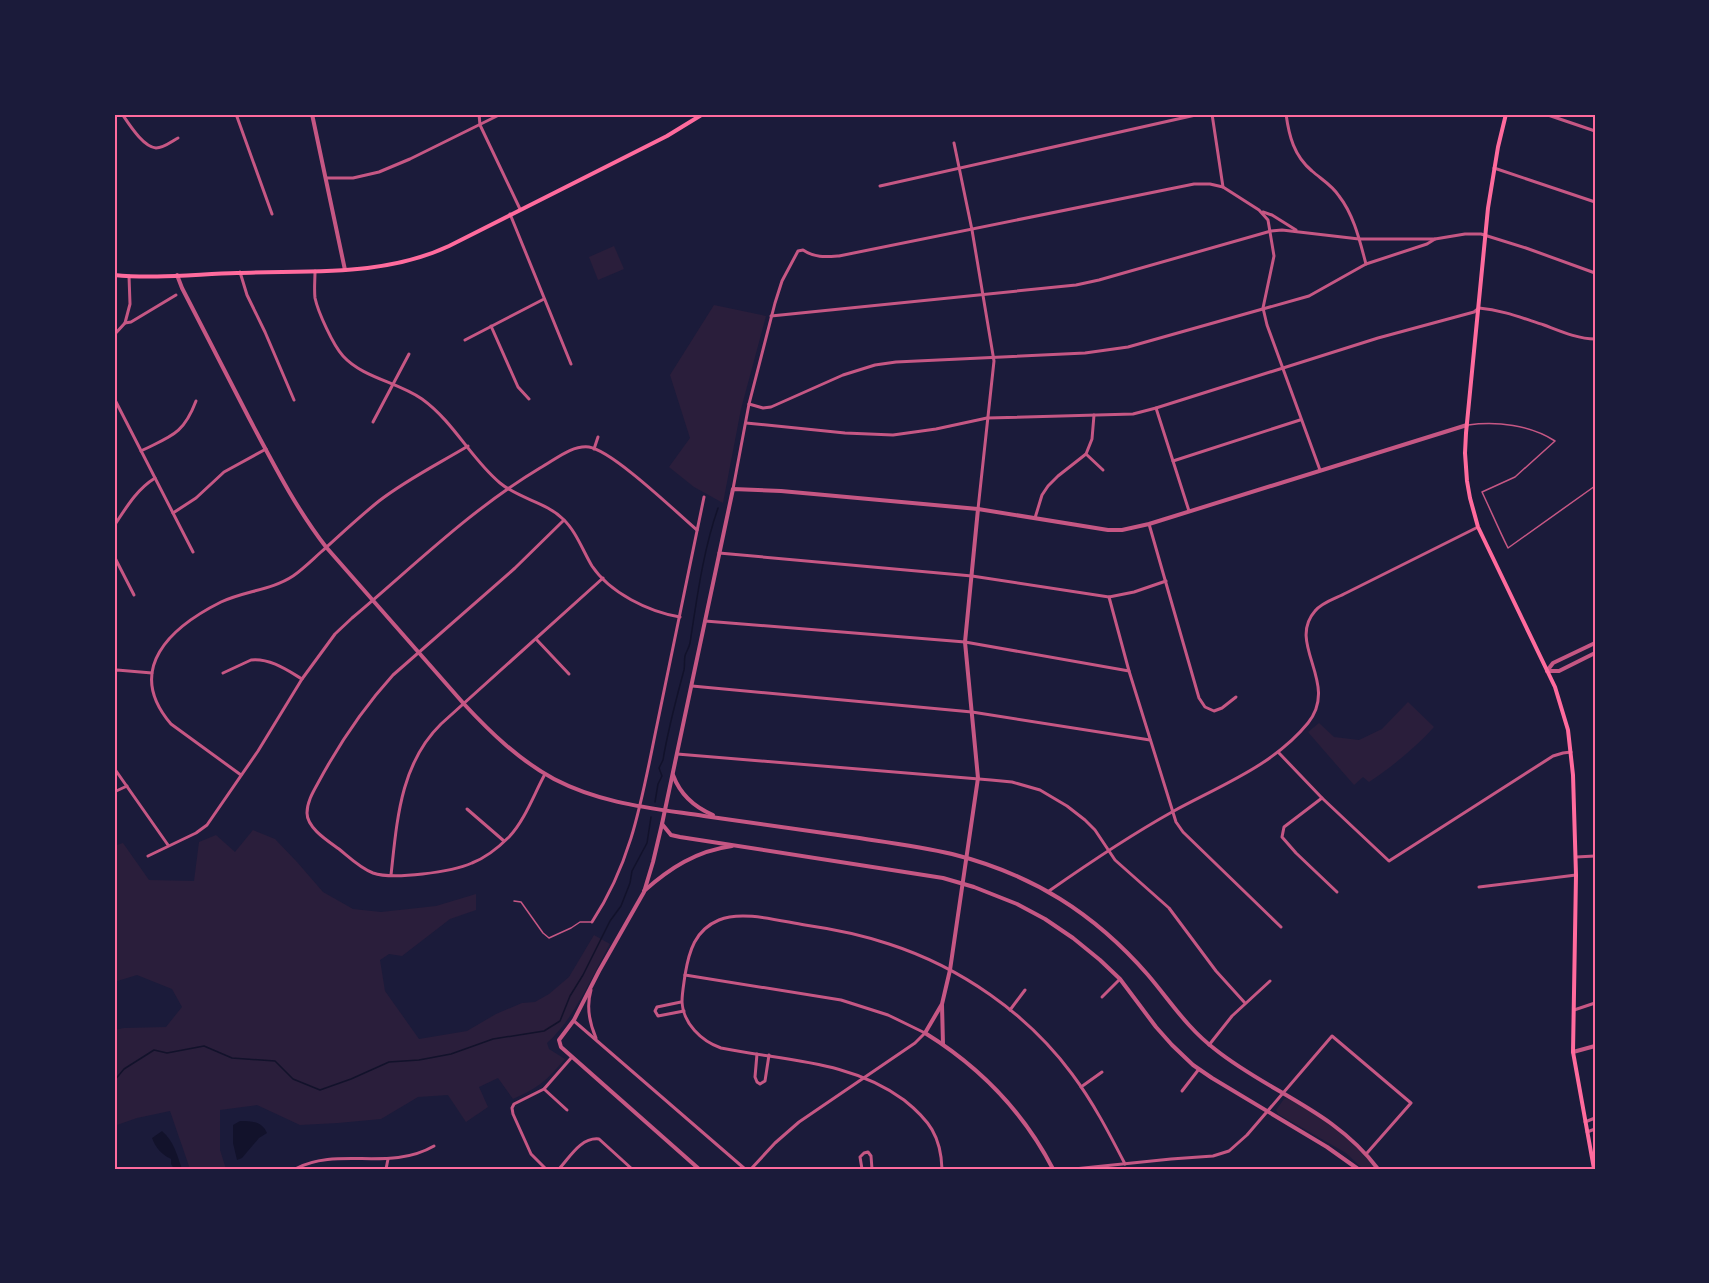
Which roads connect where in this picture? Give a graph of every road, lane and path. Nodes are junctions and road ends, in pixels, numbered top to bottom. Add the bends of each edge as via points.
1 (122, 114) edge
2 (236, 114) edge
3 (312, 114) edge
4 (478, 114) edge
5 (501, 114) edge
6 (703, 114) edge
7 (1200, 114) edge
8 (1212, 114) edge
9 (1286, 114) edge
10 (1506, 114) edge
11 (1545, 114) edge
12 (480, 125) junction
13 (1595, 131) edge
14 (178, 138) dead end
15 (954, 143) dead end
16 (959, 168) junction
17 (1494, 168) junction
18 (326, 177) junction
19 (880, 186) dead end
20 (1223, 187) junction
21 (1595, 202) edge
22 (520, 209) junction
23 (1263, 212) junction
24 (272, 214) dead end
25 (510, 214) junction
26 (972, 230) junction
27 (1271, 231) junction
28 (1298, 231) junction
29 (1485, 235) junction
30 (1359, 239) junction
31 (1435, 239) junction
32 (1366, 264) junction
33 (345, 270) junction
34 (315, 271) junction
35 (240, 272) junction
36 (1595, 273) edge
37 (114, 275) edge
38 (177, 275) junction
39 (129, 276) junction
40 (176, 295) dead end
41 (984, 296) junction
42 (544, 299) junction
43 (1263, 308) junction
44 (1479, 308) junction
45 (771, 316) junction
46 (125, 323) junction
47 (491, 326) junction
48 (114, 335) edge
49 (1593, 339) edge
50 (465, 340) dead end
51 (409, 354) dead end
52 (993, 358) junction
53 (572, 364) dead end
54 (1282, 368) junction
55 (392, 384) junction
56 (114, 398) edge
57 (529, 399) dead end
58 (294, 400) dead end
59 (196, 401) dead end
60 (749, 404) junction
61 (1156, 408) junction
62 (1094, 415) junction
63 (987, 418) junction
64 (1300, 419) junction
65 (373, 422) dead end
66 (746, 423) junction
67 (1467, 425) junction
68 (598, 438) dead end
69 (468, 446) junction
70 (266, 449) junction
71 (594, 449) junction
72 (141, 451) junction
73 (1086, 454) junction
74 (1173, 461) junction
75 (1103, 470) dead end
76 (1320, 470) junction
77 (155, 478) junction
78 (1595, 486) edge
79 (508, 489) junction
80 (733, 489) junction
81 (704, 497) dead end
82 (978, 509) junction
83 (1189, 511) junction
84 (173, 513) junction
85 (1035, 518) junction
86 (564, 520) junction
87 (1149, 524) junction
88 (114, 526) edge
89 (1478, 527) junction
90 (697, 530) junction
91 (326, 547) junction
92 (193, 552) dead end
93 (719, 553) junction
94 (114, 555) edge
95 (972, 576) junction
96 (603, 578) junction
97 (1166, 581) junction
98 (134, 595) dead end
99 (1109, 597) junction
100 (373, 600) junction
101 (680, 618) junction
102 (705, 621) junction
103 (536, 639) junction
104 (965, 642) junction
105 (1595, 643) edge
106 (419, 653) junction
107 (1595, 653) edge
108 (1129, 671) junction
109 (1546, 671) junction
110 (114, 672) edge
111 (152, 673) junction
112 (223, 673) dead end
113 (569, 674) dead end
114 (302, 679) junction
115 (690, 686) junction
116 (1236, 698) dead end
117 (465, 704) junction
118 (972, 712) junction
119 (1150, 740) junction
120 (1278, 752) junction
121 (1571, 752) junction
122 (676, 753) junction
123 (114, 768) edge
124 (545, 774) junction
125 (672, 774) junction
126 (241, 775) junction
127 (978, 778) junction
128 (127, 786) junction
129 (114, 792) edge
130 (1322, 798) junction
131 (640, 807) junction
132 (467, 808) dead end
133 (665, 810) junction
134 (1172, 812) junction
135 (719, 818) junction
136 (662, 824) junction
137 (504, 841) junction
138 (168, 845) junction
139 (736, 846) junction
140 (1108, 850) junction
141 (147, 856) dead end
142 (1595, 856) edge
143 (1576, 857) junction
144 (967, 858) junction
145 (1576, 874) junction
146 (391, 876) junction
147 (963, 884) junction
148 (1479, 887) dead end
149 (1049, 891) junction
150 (644, 892) junction
151 (1337, 892) dead end
152 (513, 901) dead end
153 (592, 922) joint
154 (1281, 927) dead end
155 (950, 970) junction
156 (685, 975) junction
157 (1120, 979) junction
158 (594, 981) junction
159 (1270, 981) dead end
160 (1025, 990) dead end
161 (1102, 997) dead end
162 (682, 1002) junction
163 (1595, 1002) edge
164 (1245, 1003) junction
165 (942, 1004) junction
166 (1010, 1010) junction
167 (1572, 1010) junction
168 (684, 1011) junction
169 (574, 1020) junction
170 (925, 1033) junction
171 (596, 1040) junction
172 (943, 1044) junction
173 (1209, 1045) junction
174 (1595, 1046) edge
175 (1572, 1052) junction
176 (757, 1054) junction
177 (769, 1055) junction
178 (572, 1057) junction
179 (1199, 1069) junction
180 (1102, 1072) dead end
181 (863, 1078) junction
182 (1081, 1087) junction
183 (544, 1089) junction
184 (1182, 1091) dead end
185 (1284, 1092) junction
186 (567, 1110) dead end
187 (1267, 1112) junction
188 (1595, 1118) edge
189 (1585, 1122) junction
190 (1595, 1130) edge
191 (1587, 1132) junction
192 (434, 1146) dead end
193 (1366, 1153) junction
194 (388, 1159) junction
195 (1125, 1164) junction
196 (295, 1169) edge
197 (386, 1169) edge
198 (546, 1169) edge
199 (559, 1169) edge
200 (632, 1169) edge
201 (699, 1169) edge
202 (745, 1169) edge
203 (751, 1169) edge
204 (862, 1169) edge
205 (872, 1169) edge
206 (942, 1169) edge
207 (1053, 1169) edge
208 (1074, 1169) edge
209 (1358, 1169) edge
210 (1378, 1169) edge
211 (1593, 1169) edge

1 - 14 street via 149,146 160,147
2 - 24 street
3 - 18 street
4 - 12 street
5 - 12 street
6 - 22 main road
7 - 16 street
8 - 20 street
9 - 30 street via 1298,155 1341,198
10 - 17 main road
11 - 13 street
12 - 18 street via 379,172 353,178
12 - 22 street
15 - 16 street
16 - 19 street
16 - 26 street
17 - 21 street
17 - 29 main road
18 - 33 street
20 - 23 street
20 - 26 street via 1194,184
22 - 25 main road
23 - 27 street
23 - 28 street
25 - 33 main road via 422,257
25 - 42 street
26 - 41 street
26 - 45 street via 839,256 814,256 800,250 787,270
27 - 28 street
27 - 41 street via 1093,282
27 - 43 street via 1274,262
28 - 30 street
29 - 31 street
29 - 36 street
29 - 44 main road
30 - 31 street
30 - 32 street
31 - 32 street
32 - 43 street via 1310,296
33 - 34 main road
34 - 35 main road
34 - 55 street via 317,305 337,348 351,363
35 - 38 main road
35 - 58 street
37 - 39 main road
38 - 39 main road
38 - 70 street
39 - 46 street via 130,304
40 - 46 street
41 - 45 street
41 - 52 street
42 - 47 street
42 - 53 street
43 - 52 street via 1115,350
43 - 54 street
44 - 49 street
44 - 54 street
44 - 67 main road
45 - 60 street
46 - 48 street
47 - 50 street
47 - 57 street via 518,387
51 - 55 street
52 - 60 street via 875,365 771,408
52 - 63 street
54 - 61 street
54 - 64 street
55 - 65 street
55 - 69 street via 429,405
56 - 72 street
59 - 72 street via 179,431
60 - 66 street
61 - 62 street
61 - 74 street
62 - 63 street
62 - 73 street
63 - 66 street via 893,435
63 - 82 street
64 - 74 street
64 - 76 street
66 - 80 street
67 - 76 street
67 - 78 lane via 1491,423 1524,428 1555,441 1515,477 1482,492 1509,548
67 - 89 main road via 1467,481
68 - 71 street
69 - 79 street
69 - 91 street via 390,493
70 - 84 street via 224,472
70 - 91 street via 297,508
71 - 79 street via 570,451
71 - 90 street via 625,468
72 - 77 street
73 - 75 street
73 - 85 street via 1044,491
74 - 83 street
76 - 83 street
77 - 84 street
77 - 88 street via 137,492
79 - 86 street via 548,507
79 - 100 street via 462,522
80 - 82 street
80 - 93 street
81 - 90 street
82 - 85 street
82 - 95 street
83 - 87 street
84 - 92 street
85 - 87 street via 1118,531
86 - 96 street
86 - 106 street
87 - 97 street
89 - 109 main road
89 - 120 street via 1314,612 1306,637 1318,679 1318,703 1308,723
90 - 101 street
91 - 100 street
91 - 111 street via 289,578 221,602 181,627 163,644
93 - 95 street
93 - 102 street
94 - 98 street
95 - 99 street
95 - 104 street
96 - 101 street via 637,604
96 - 103 street
97 - 99 street
97 - 116 street via 1202,703 1217,711
99 - 108 street
100 - 106 street
100 - 114 street via 335,634
101 - 131 street
102 - 104 street
102 - 115 street
103 - 113 street
103 - 117 street
104 - 108 street
104 - 118 street
105 - 109 street via 1553,663
106 - 117 street
106 - 146 street via 393,675 355,722 326,768 308,808 311,824 332,844 363,868
107 - 109 street via 1559,670
108 - 119 street
109 - 121 main road via 1565,716
110 - 111 street
111 - 126 street via 156,698 169,722
112 - 114 street via 253,659 279,666
114 - 126 street
115 - 118 street
115 - 122 street
117 - 124 street via 506,746
117 - 146 street via 436,729 419,751 398,815
118 - 119 street
118 - 127 street
119 - 134 street
120 - 130 street
120 - 134 street
121 - 130 street via 1553,756 1389,861
121 - 143 main road
122 - 125 street
122 - 127 street
123 - 128 street
124 - 131 street via 587,793
124 - 137 street
125 - 133 street
125 - 135 street via 691,802
126 - 138 street via 207,825
127 - 140 street via 1012,782 1050,795 1085,820
127 - 144 street
128 - 129 street
128 - 138 street
130 - 151 street via 1284,827 1282,835
131 - 133 street
131 - 153 street via 620,872
132 - 137 street
133 - 135 street
133 - 136 street
134 - 140 street
134 - 154 street via 1179,827
135 - 144 street via 918,847
136 - 139 street via 674,836
136 - 150 street
137 - 146 street via 479,860 461,867
138 - 141 street
139 - 147 street via 918,873
139 - 150 street via 689,858
140 - 149 street
140 - 164 street via 1169,908 1215,971
142 - 143 street
143 - 145 main road
144 - 147 street
144 - 149 street
145 - 148 street
145 - 167 main road
147 - 155 street
147 - 157 street via 1045,919
149 - 173 street via 1114,939
150 - 158 street
152 - 153 lane via 521,902 549,939 580,922
155 - 156 street via 855,934 734,916 716,922 700,934 690,950
155 - 165 street
155 - 166 street
156 - 162 street
156 - 170 street via 841,1000 881,1012
157 - 161 street
157 - 179 street via 1172,1045
158 - 169 street
158 - 171 street via 588,1004
159 - 164 street
160 - 166 street
162 - 168 street
162 - 168 street via 657,1007 655,1011 658,1016
163 - 167 street
164 - 173 street
165 - 170 street
165 - 172 street
166 - 182 street via 1049,1047
167 - 175 main road
168 - 176 street via 694,1030 708,1042
169 - 171 street
169 - 178 street via 559,1040
170 - 172 street
170 - 181 street
171 - 202 street
172 - 207 street via 975,1068 1008,1101 1037,1139
173 - 185 street
174 - 175 street
175 - 189 main road
176 - 177 street
176 - 177 street via 755,1077 760,1084 765,1081
177 - 181 street via 819,1064
178 - 183 street
178 - 201 street
179 - 184 street
179 - 187 street
180 - 182 street
181 - 203 street via 788,1131
181 - 206 street via 896,1095 925,1118 940,1148
182 - 195 street
183 - 186 street
183 - 198 street via 512,1108 531,1154
185 - 187 street
185 - 193 street via 1331,1122
185 - 193 street via 1332,1036 1411,1103
187 - 195 street via 1222,1154
187 - 209 street
188 - 189 street
189 - 191 main road
190 - 191 street
191 - 211 main road
192 - 194 street via 421,1153
193 - 210 street
194 - 196 street via 319,1160
194 - 197 street
195 - 208 street
199 - 200 street via 580,1145 592,1138 599,1139
204 - 205 street via 860,1157 868,1152

